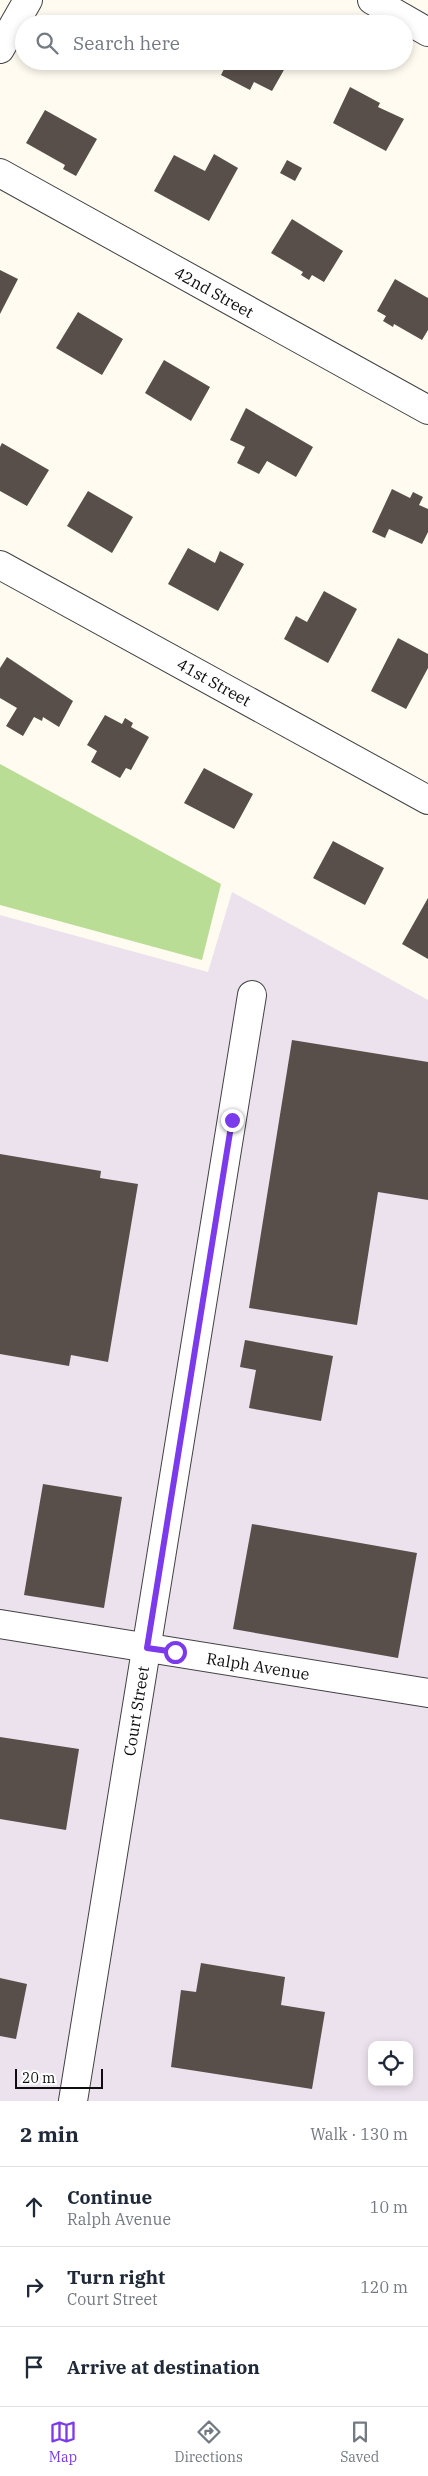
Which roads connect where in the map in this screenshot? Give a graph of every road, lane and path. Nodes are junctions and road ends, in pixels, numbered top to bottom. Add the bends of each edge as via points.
1 (28, 0) edge
2 (372, 0) edge
3 (20, 15) edge
4 (398, 15) edge
5 (15, 23) edge
6 (413, 23) edge
7 (428, 32) edge
8 (0, 50) edge
9 (0, 174) edge
10 (428, 410) edge
11 (0, 564) edge
12 (428, 800) edge
13 (252, 995) dead end
14 (0, 1624) edge
15 (147, 1648) junction
16 (428, 1693) edge
17 (73, 2101) edge

1 - 3 street
2 - 4 street
5 - 8 street
6 - 7 street
9 - 10 street, 42nd Street
11 - 12 street, 41st Street
13 - 15 street, Court Street
14 - 15 street, Ralph Avenue
15 - 16 street, Ralph Avenue
15 - 17 street, Court Street

